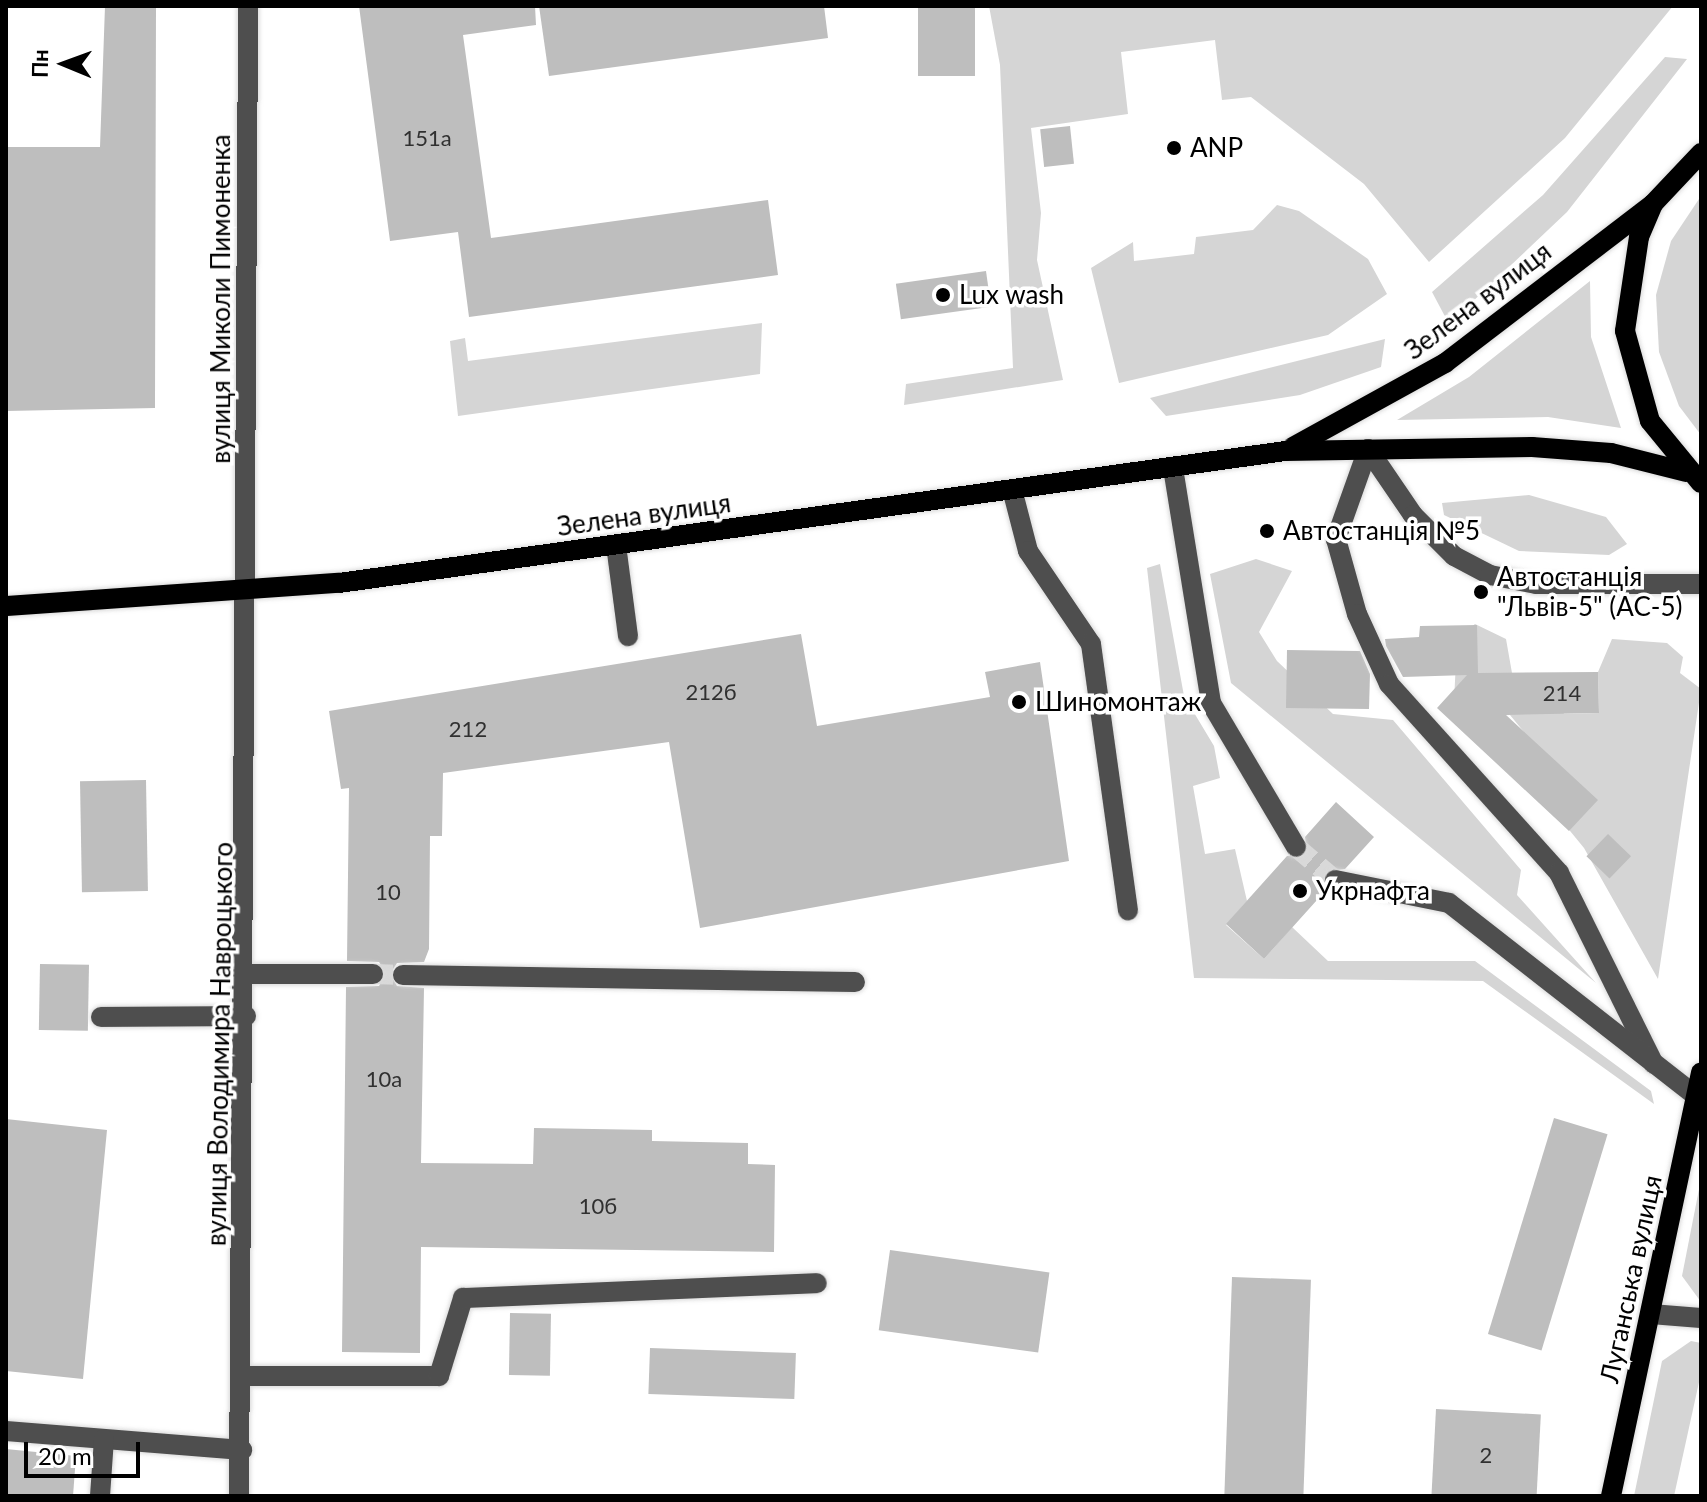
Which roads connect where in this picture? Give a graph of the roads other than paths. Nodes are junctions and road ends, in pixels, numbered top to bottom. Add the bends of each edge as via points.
1 (248, 6) edge
2 (1701, 138) edge
3 (1701, 153) edge
4 (1684, 167) junction
5 (1653, 204) junction
6 (1368, 449) junction
7 (1285, 451) junction
8 (1173, 468) junction
9 (1697, 481) edge
10 (1013, 493) junction
11 (616, 545) junction
12 (1701, 584) edge
13 (246, 592) junction
14 (6, 606) edge
15 (628, 636) dead end
16 (1296, 847) tunnel mouth
17 (1335, 880) tunnel mouth
18 (1128, 910) dead end
19 (247, 974) junction
20 (373, 974) tunnel mouth
21 (403, 975) tunnel mouth
22 (855, 982) dead end
23 (246, 1016) junction
24 (101, 1017) dead end
25 (1654, 1064) junction
26 (1701, 1072) edge
27 (1696, 1096) junction
28 (817, 1283) dead end
29 (1651, 1314) junction
30 (1701, 1318) edge
31 (242, 1376) junction
32 (6, 1431) edge
33 (104, 1439) junction
34 (242, 1450) junction
35 (100, 1496) edge
36 (239, 1496) edge
37 (1611, 1496) edge

1 - 13 street, вулиця Миколи Пимоненка
2 - 4 main road
3 - 4 main road
4 - 5 main road
5 - 7 main road, Зелена вулиця via 1445,363
5 - 9 main road via 1630,268 1627,352 1650,421
6 - 7 main road, Зелена вулиця
6 - 9 main road, Зелена вулиця via 1595,452
6 - 12 street via 1413,515 1454,556 1490,575 1536,584
6 - 25 street via 1336,539 1357,614 1389,684 1559,873
7 - 8 main road, Зелена вулиця
8 - 10 main road, Зелена вулиця
8 - 16 street via 1211,703
10 - 11 main road, Зелена вулиця
10 - 18 street via 1028,551 1091,644
11 - 13 main road, Зелена вулиця
11 - 15 street
13 - 14 main road, Зелена вулиця
13 - 19 street, вулиця Володимира Навроцького
17 - 25 street via 1449,903
19 - 20 street
19 - 23 street, вулиця Володимира Навроцького
21 - 22 street
23 - 24 street
23 - 31 street, вулиця Володимира Навроцького
25 - 27 street
26 - 27 main road, Луганська вулиця
27 - 29 main road, Луганська вулиця
28 - 31 street via 463,1298 439,1376
29 - 30 street
29 - 37 main road, Луганська вулиця
31 - 34 street, вулиця Володимира Навроцького
32 - 33 street
33 - 34 street
33 - 35 street
34 - 36 street, вулиця Володимира Навроцького

